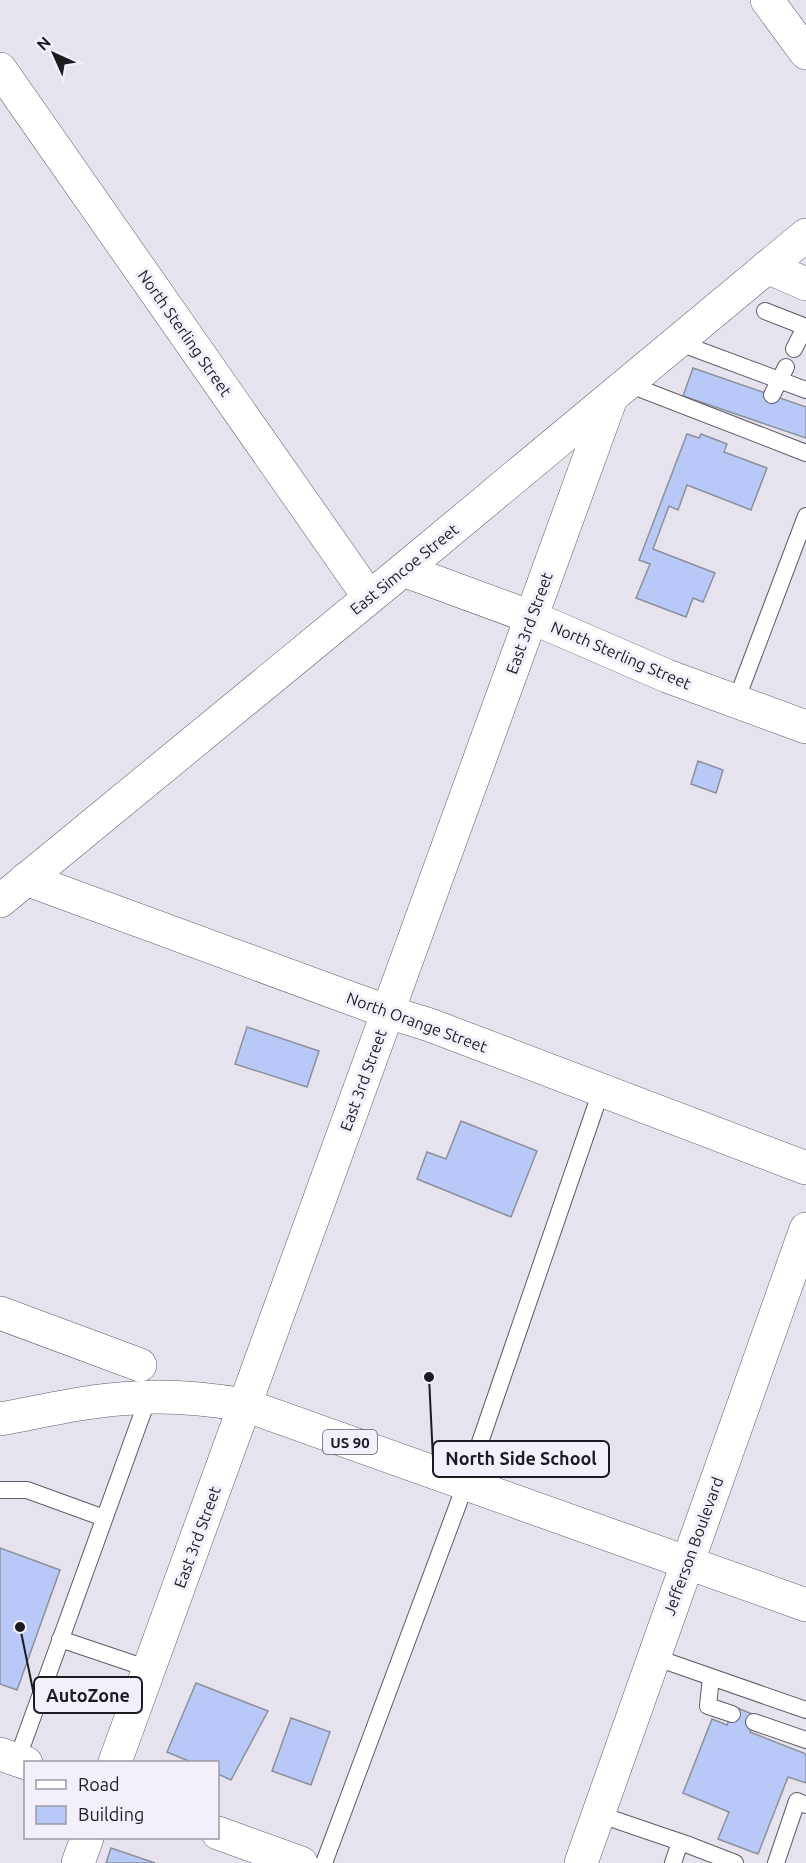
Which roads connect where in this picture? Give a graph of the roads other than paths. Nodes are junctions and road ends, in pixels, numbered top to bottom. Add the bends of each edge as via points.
1 (767, 0) edge
2 (806, 53) edge
3 (0, 69) edge
4 (806, 235) edge
5 (768, 267) junction
6 (806, 284) edge
7 (765, 311) dead end
8 (805, 327) edge
9 (677, 342) junction
10 (794, 350) dead end
11 (806, 390) edge
12 (620, 391) junction
13 (806, 453) edge
14 (806, 516) edge
15 (403, 570) junction
16 (369, 597) junction
17 (531, 617) junction
18 (736, 701) junction
19 (806, 727) edge
20 (26, 879) junction
21 (0, 901) edge
22 (388, 1012) junction
23 (601, 1091) junction
24 (806, 1168) edge
25 (806, 1229) edge
26 (0, 1313) edge
27 (140, 1365) dead end
28 (148, 1398) junction
29 (245, 1405) junction
30 (0, 1419) edge
31 (466, 1483) junction
32 (0, 1490) edge
33 (104, 1518) junction
34 (687, 1562) junction
35 (806, 1605) edge
36 (60, 1639) junction
37 (654, 1657) junction
38 (149, 1669) junction
39 (711, 1677) junction
40 (806, 1710) edge
41 (732, 1714) dead end
42 (754, 1722) dead end
43 (806, 1740) edge
44 (14, 1759) edge
45 (115, 1761) edge
46 (806, 1804) edge
47 (598, 1814) junction
48 (219, 1833) edge
49 (87, 1839) edge
50 (680, 1842) junction
51 (78, 1863) edge
52 (301, 1863) edge
53 (324, 1863) edge
54 (581, 1863) edge
55 (673, 1863) edge
56 (735, 1863) edge
57 (776, 1863) edge

1 - 2 main road
3 - 16 main road, North Sterling Street
4 - 5 main road, East Simcoe Street
5 - 6 main road
5 - 9 main road, East Simcoe Street
7 - 8 lane
8 - 10 lane
9 - 11 lane
9 - 12 main road, East Simcoe Street
12 - 13 lane via 759,428
12 - 15 main road, East Simcoe Street
12 - 17 main road, East 3rd Street
14 - 18 lane
15 - 16 main road, East Simcoe Street
15 - 17 main road, North Sterling Street
16 - 20 main road, East Simcoe Street
17 - 18 main road, North Sterling Street
17 - 22 main road, East 3rd Street
18 - 19 main road, North Sterling Street
20 - 21 main road, East Simcoe Street
20 - 22 main road, North Orange Street
22 - 23 main road, North Orange Street
22 - 29 main road, East 3rd Street
23 - 24 main road, North Orange Street
23 - 31 lane
25 - 34 main road, Jefferson Boulevard
26 - 27 main road
28 - 29 main road, US 90 via 207,1399
28 - 30 main road, US 90 via 99,1401
28 - 33 lane
29 - 31 main road, US 90
29 - 38 main road, East 3rd Street
31 - 34 main road, US 90
31 - 53 lane
32 - 33 lane via 27,1490
33 - 36 lane
34 - 35 main road, US 90
34 - 37 main road, Jefferson Boulevard
36 - 38 lane
36 - 44 lane
37 - 39 lane
37 - 47 main road, Jefferson Boulevard
38 - 45 main road, East 3rd Street
39 - 40 lane
39 - 41 lane via 708,1706
42 - 43 lane
46 - 57 lane via 797,1801
47 - 50 lane
47 - 54 main road, Jefferson Boulevard
48 - 52 main road
49 - 51 main road
50 - 55 lane
50 - 56 lane

